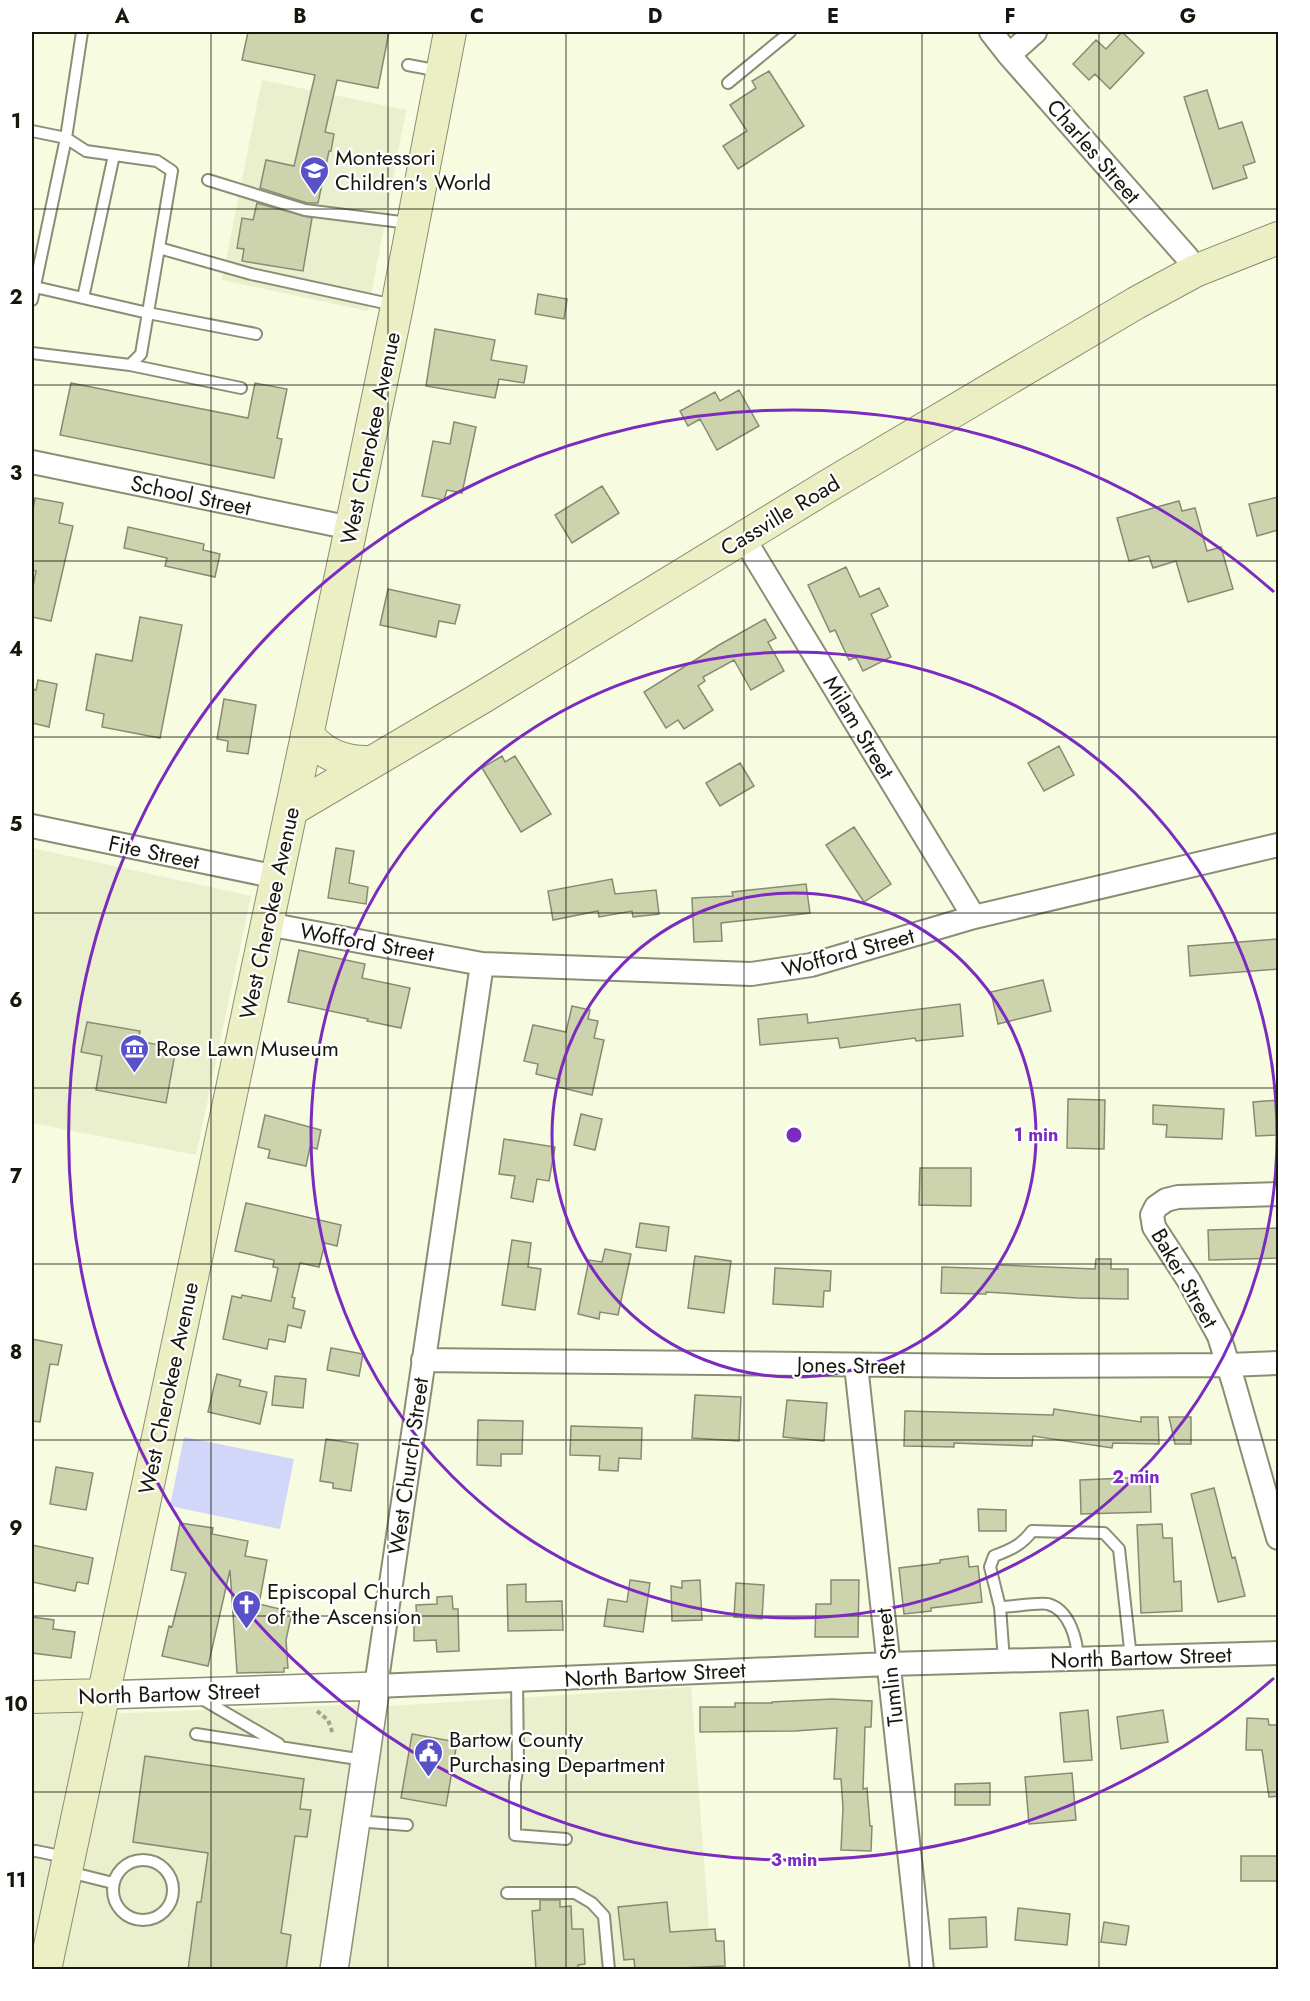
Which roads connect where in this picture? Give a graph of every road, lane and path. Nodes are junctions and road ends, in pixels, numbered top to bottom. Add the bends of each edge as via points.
1 (82, 32) edge
2 (450, 32) edge
3 (790, 32) edge
4 (991, 32) edge
5 (1035, 32) edge
6 (1010, 55) junction
7 (408, 64) dead end
8 (443, 71) junction
9 (728, 83) dead end
10 (32, 131) edge
11 (66, 138) junction
12 (114, 154) junction
13 (208, 180) dead end
14 (413, 224) junction
15 (1278, 238) edge
16 (159, 248) junction
17 (1195, 272) junction
18 (35, 287) junction
19 (83, 298) junction
20 (32, 300) edge
21 (397, 306) junction
22 (148, 313) junction
23 (256, 334) dead end
24 (32, 353) edge
25 (130, 365) junction
26 (241, 388) dead end
27 (32, 462) edge
28 (351, 528) junction
29 (743, 537) junction
30 (307, 734) junction
31 (371, 762) junction
32 (291, 810) junction
33 (32, 826) edge
34 (1278, 845) edge
35 (277, 877) junction
36 (974, 917) junction
37 (267, 924) junction
38 (482, 963) junction
39 (1278, 1194) edge
40 (423, 1360) junction
41 (1278, 1363) edge
42 (856, 1365) junction
43 (1228, 1365) junction
44 (1278, 1538) edge
45 (1000, 1607) junction
46 (1278, 1653) edge
47 (1131, 1658) junction
48 (1078, 1659) junction
49 (1004, 1661) junction
50 (889, 1664) junction
51 (517, 1680) junction
52 (376, 1686) junction
53 (189, 1691) junction
54 (103, 1695) junction
55 (32, 1697) edge
56 (196, 1734) dead end
57 (286, 1748) junction
58 (365, 1760) junction
59 (356, 1821) junction
60 (407, 1825) dead end
61 (566, 1839) dead end
62 (36, 1851) dead end
63 (67, 1864) junction
64 (113, 1883) junction
65 (507, 1893) dead end
66 (45, 1970) edge
67 (334, 1970) edge
68 (609, 1970) edge
69 (922, 1970) edge

1 - 11 lane
2 - 8 main road, West Cherokee Avenue
3 - 9 lane
4 - 6 street, Charles Street
5 - 6 street
6 - 17 street, Charles Street via 1187,257
7 - 8 lane
8 - 14 main road, West Cherokee Avenue
10 - 11 lane
11 - 12 lane via 86,151
11 - 18 lane
12 - 16 lane via 158,161 172,171
12 - 19 lane
13 - 14 lane via 304,210
14 - 21 main road, West Cherokee Avenue
15 - 17 main road, Cassville Road
16 - 21 lane via 251,274
16 - 22 lane
17 - 29 main road, Cassville Road via 1136,303
18 - 19 lane
18 - 20 lane
19 - 22 lane
21 - 28 main road, West Cherokee Avenue
22 - 23 lane
22 - 25 lane via 141,354
24 - 25 lane
25 - 26 lane
27 - 28 street, School Street
28 - 30 main road, West Cherokee Avenue
29 - 31 main road, Cassville Road
29 - 36 street, Milam Street
30 - 31 main road via 332,755
30 - 32 main road, West Cherokee Avenue
31 - 32 main road, Cassville Road
32 - 35 main road, West Cherokee Avenue
33 - 35 street, Fite Street
34 - 36 street, Wofford Street
35 - 37 main road, West Cherokee Avenue
36 - 38 street, Wofford Street via 811,965 751,974
37 - 38 street, Wofford Street
37 - 54 main road, West Cherokee Avenue
38 - 40 street, West Church Street
39 - 43 street, Baker Street via 1178,1197 1166,1200 1152,1215 1154,1227 1218,1336
40 - 42 street, Jones Street
40 - 52 street, West Church Street
41 - 43 street, Jones Street
42 - 43 street, Jones Street
42 - 50 street, Tumlin Street
43 - 44 street
45 - 47 lane via 990,1567 994,1556 1015,1548 1032,1531 1104,1533 1119,1549
45 - 48 lane via 1047,1604 1062,1612 1077,1641
45 - 49 lane
46 - 47 street, North Bartow Street
47 - 48 street, North Bartow Street
48 - 49 street, North Bartow Street
49 - 50 street, North Bartow Street
50 - 51 street, North Bartow Street
50 - 69 street, Tumlin Street
51 - 52 street, North Bartow Street
51 - 61 lane via 515,1835
52 - 53 street, North Bartow Street
52 - 58 street, West Church Street
53 - 54 street, North Bartow Street
53 - 57 lane
54 - 55 main road, North Bartow Street
54 - 63 main road, West Cherokee Avenue
56 - 57 lane
57 - 58 lane
58 - 59 street, West Church Street
59 - 60 lane
59 - 67 street, West Church Street
62 - 63 lane
63 - 64 lane
63 - 66 main road, West Cherokee Avenue
64 - 64 lane via 118,1907 134,1919 149,1920 162,1913 172,1896 170,1877 156,1862 127,1863
65 - 68 lane via 575,1893 592,1903 604,1916

